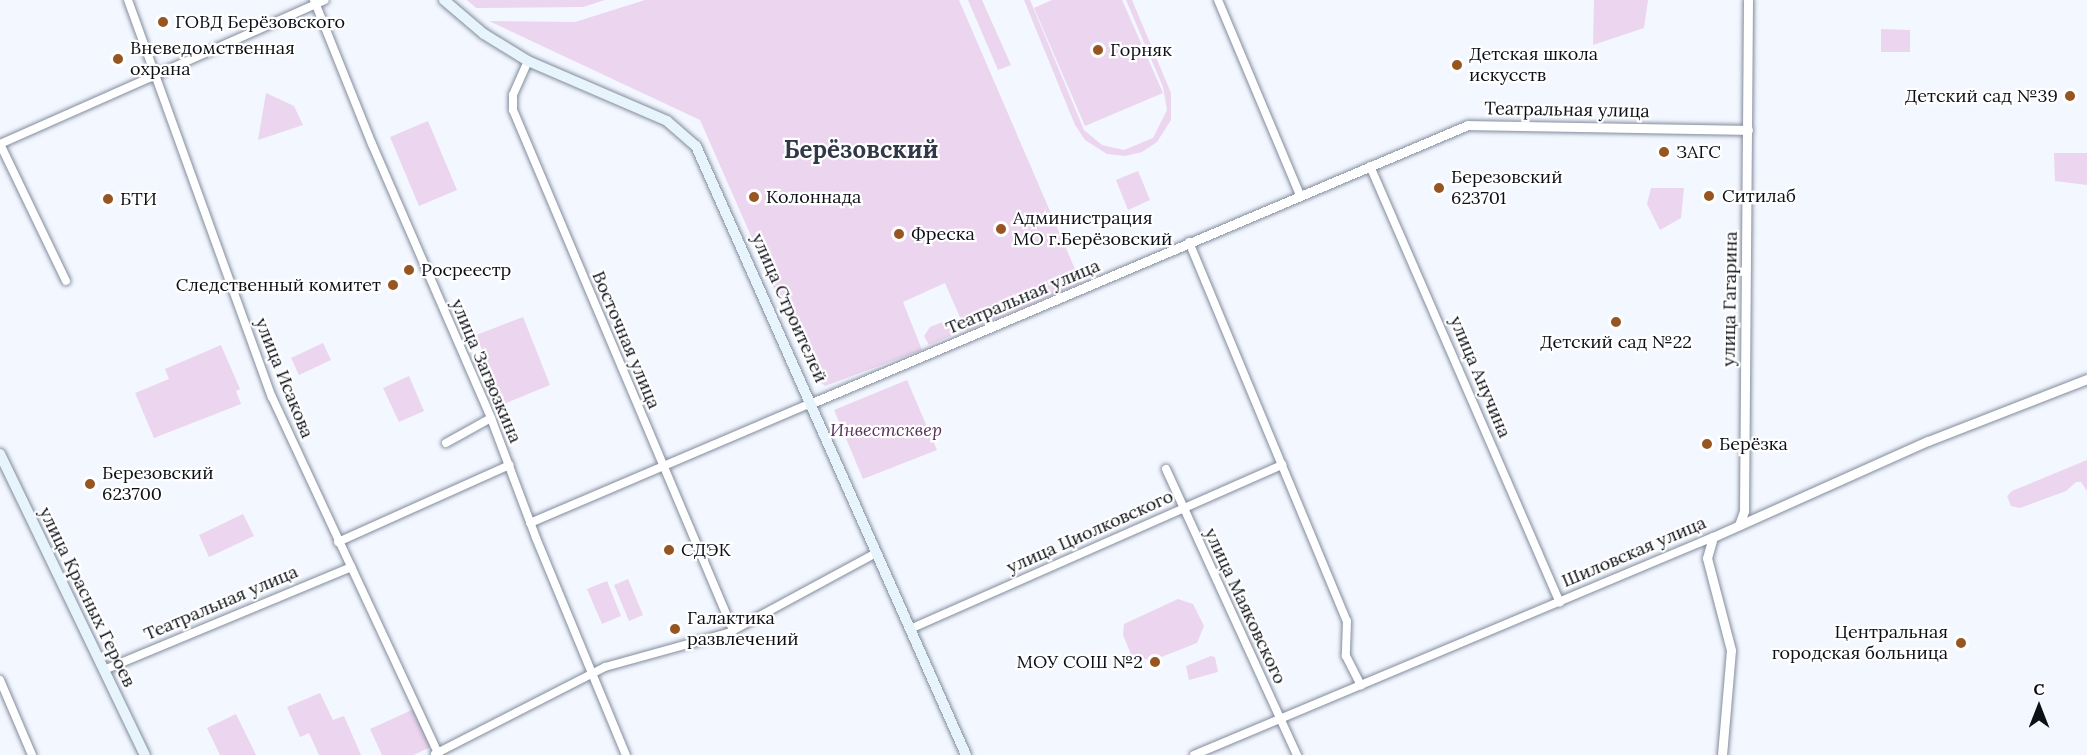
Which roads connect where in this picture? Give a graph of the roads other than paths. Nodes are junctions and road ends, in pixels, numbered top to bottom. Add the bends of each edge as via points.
1 (128, 0) edge
2 (325, 0) edge
3 (444, 0) edge
4 (1218, 0) edge
5 (1748, 0) edge
6 (315, 2) edge
7 (528, 61) junction
8 (153, 73) junction
9 (1748, 130) junction
10 (0, 144) edge
11 (1370, 166) junction
12 (1300, 195) junction
13 (1189, 242) junction
14 (66, 281) dead end
15 (2087, 379) edge
16 (812, 403) junction
17 (492, 418) junction
18 (446, 443) dead end
19 (0, 454) edge
20 (509, 465) junction
21 (1282, 465) junction
22 (663, 466) junction
23 (1166, 469) dead end
24 (3, 470) edge
25 (1182, 508) junction
26 (530, 523) junction
27 (1739, 525) junction
28 (1713, 537) junction
29 (338, 542) junction
30 (876, 553) junction
31 (351, 567) junction
32 (1560, 602) junction
33 (910, 629) junction
34 (733, 630) junction
35 (104, 670) junction
36 (591, 674) junction
37 (0, 680) edge
38 (1361, 685) junction
39 (1282, 717) junction
40 (437, 754) edge
41 (32, 755) edge
42 (145, 755) edge
43 (626, 755) edge
44 (966, 755) edge
45 (1194, 755) edge
46 (1297, 755) edge
47 (1722, 755) edge

1 - 8 street, улица Исакова
2 - 6 street
3 - 7 main road, улица Строителей via 484,33
4 - 12 street
5 - 9 street, улица Гагарина
6 - 8 street
6 - 17 street, улица Загвозкина via 372,144
7 - 16 main road, улица Строителей via 667,121 692,140 705,161
7 - 22 street, Восточная улица via 513,95 513,110
8 - 10 street
8 - 29 street, улица Исакова via 272,397
9 - 11 street, Театральная улица via 1468,125
9 - 27 street, улица Гагарина via 1744,511
10 - 14 street
11 - 12 street, Театральная улица
11 - 32 street, улица Анучина
12 - 13 street, Театральная улица
13 - 16 street, Театральная улица
13 - 21 street
15 - 27 street, Шиловская улица via 1928,441
16 - 22 street, Театральная улица
16 - 30 main road, улица Строителей
17 - 18 street
17 - 20 street, улица Загвозкина
19 - 24 main road, улица Красных Героев
20 - 26 street, улица Загвозкина
20 - 29 street
21 - 25 street, улица Циолковского
21 - 38 street via 1347,621 1346,656
22 - 26 street, Театральная улица
22 - 34 street, Восточная улица
23 - 25 street, улица Маяковского
24 - 35 main road, улица Красных Героев
25 - 33 street, улица Циолковского
25 - 39 street, улица Маяковского
26 - 36 street, улица Загвозкина
27 - 28 street, Шиловская улица
28 - 32 street, Шиловская улица
28 - 47 street via 1707,558 1731,650
29 - 31 street, улица Исакова
30 - 33 main road, улица Строителей
30 - 34 street
31 - 35 street, Театральная улица
31 - 40 street, улица Исакова
32 - 38 street, Шиловская улица
33 - 44 main road, улица Строителей
34 - 36 street
35 - 42 main road, улица Красных Героев
36 - 40 street
36 - 43 street, улица Загвозкина
37 - 41 street
38 - 39 street, Шиловская улица
39 - 45 street, Шиловская улица
39 - 46 street, улица Маяковского

